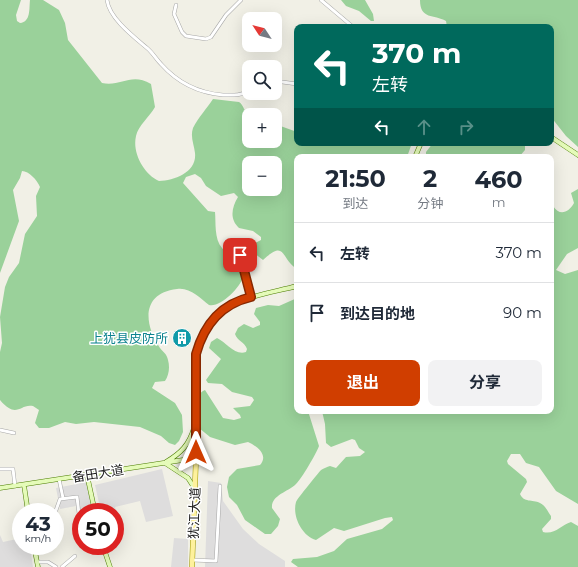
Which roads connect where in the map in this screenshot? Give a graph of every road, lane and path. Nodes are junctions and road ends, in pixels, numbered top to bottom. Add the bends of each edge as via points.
1 (107, 0) edge
2 (241, 0) edge
3 (321, 0) edge
4 (176, 5) dead end
5 (349, 24) edge
6 (282, 82) edge
7 (294, 84) edge
8 (242, 94) edge
9 (554, 139) edge
10 (578, 155) edge
11 (240, 255) dead end
12 (294, 287) edge
13 (251, 297) junction
14 (196, 425) junction
15 (0, 430) edge
16 (14, 434) dead end
17 (196, 458) junction
18 (164, 463) junction
19 (0, 469) edge
20 (87, 475) junction
21 (59, 479) junction
22 (24, 485) junction
23 (15, 486) junction
24 (220, 486) dead end
25 (0, 488) edge
26 (195, 489) junction
27 (63, 498) junction
28 (27, 503) edge
29 (59, 503) edge
30 (78, 503) edge
31 (92, 503) edge
32 (36, 555) edge
33 (106, 555) edge
34 (75, 556) dead end
35 (192, 560) junction
36 (37, 562) junction
37 (216, 562) junction
38 (38, 567) edge
39 (56, 567) edge
40 (62, 567) edge
41 (110, 567) edge
42 (192, 567) edge
43 (216, 567) edge

1 - 8 street via 111,12 128,31 167,70 182,81 210,94 237,96
2 - 4 street via 226,15 211,37 206,39 192,38 182,32 174,14
3 - 5 street
6 - 7 street
9 - 10 main road
11 - 13 street
12 - 13 main road
13 - 14 main road via 240,300 218,314 200,338 196,354
14 - 17 main road
14 - 18 main road via 182,452
15 - 16 street
17 - 18 main road, 备田大道
17 - 26 main road, 犹江大道
18 - 20 main road, 备田大道
18 - 26 main road via 188,478
19 - 23 street via 13,469
20 - 21 main road, 备田大道
20 - 31 main road
21 - 22 main road, 备田大道
21 - 27 street
22 - 23 main road, 备田大道
22 - 28 main road
23 - 25 main road, 备田大道
24 - 37 street
26 - 35 main road, 犹江大道
27 - 29 street
27 - 30 street via 77,497
32 - 36 main road
33 - 41 main road
34 - 40 street
35 - 37 street
35 - 42 main road, 犹江大道
36 - 38 main road
36 - 39 street via 48,562
37 - 43 street

